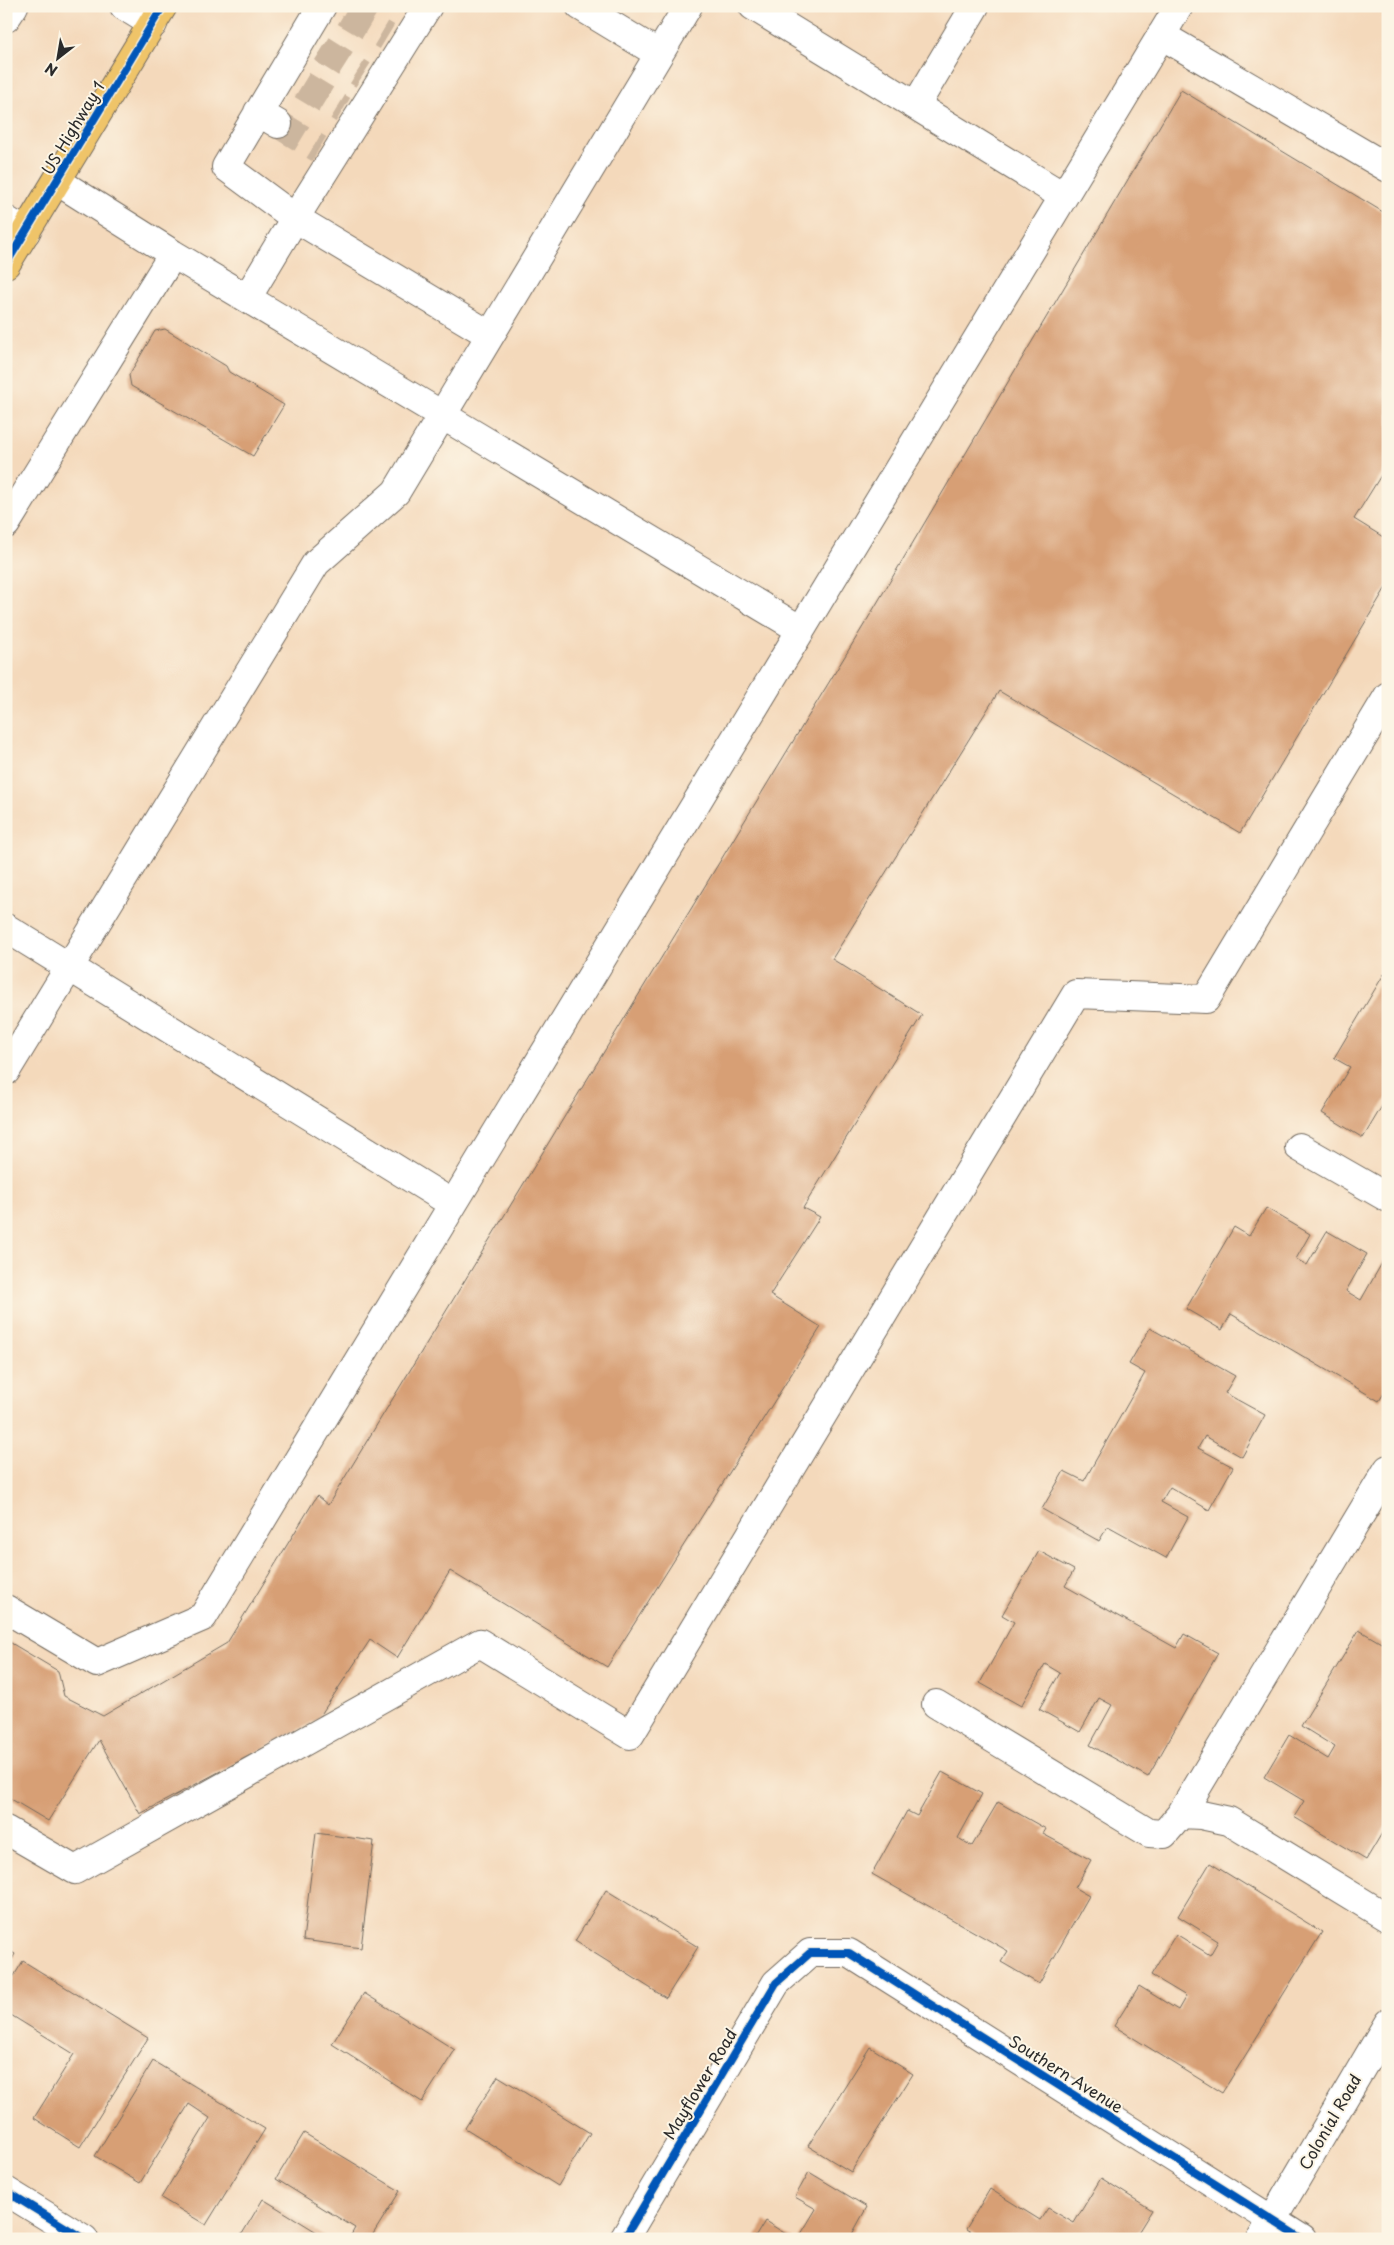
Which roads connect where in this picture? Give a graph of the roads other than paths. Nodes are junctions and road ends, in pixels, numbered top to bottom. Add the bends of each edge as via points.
1 (14, 6) edge
2 (124, 6) edge
3 (580, 6) edge
4 (688, 6) edge
5 (753, 6) edge
6 (975, 6) edge
7 (1178, 6) edge
8 (334, 8) edge
9 (424, 8) edge
10 (158, 15) edge
11 (6, 18) edge
12 (1161, 35) junction
13 (659, 54) junction
14 (916, 105) junction
15 (1388, 168) edge
16 (57, 181) junction
17 (1063, 196) junction
18 (295, 218) junction
19 (16, 226) edge
20 (172, 254) junction
21 (6, 264) edge
22 (247, 298) junction
23 (490, 335) junction
24 (441, 415) junction
25 (6, 524) edge
26 (801, 630) junction
27 (1388, 696) edge
28 (6, 928) edge
29 (69, 967) junction
30 (6, 1071) edge
31 (1299, 1147) dead end
32 (1388, 1198) edge
33 (453, 1204) junction
34 (1388, 1469) edge
35 (6, 1609) edge
36 (936, 1704) dead end
37 (1181, 1814) junction
38 (6, 1830) edge
39 (1388, 1918) edge
40 (810, 1953) joint
41 (1388, 2023) edge
42 (6, 2191) edge
43 (1267, 2230) edge
44 (84, 2239) edge
45 (624, 2239) edge
46 (1302, 2239) edge

1 - 11 street
2 - 10 street
3 - 13 street
4 - 13 street
5 - 14 street
6 - 14 street
7 - 12 street
8 - 18 street via 268,118 226,167
9 - 18 street via 395,42 350,114 326,154
10 - 16 main road, US Highway 1
12 - 15 street
12 - 17 street
13 - 23 street
14 - 17 street
16 - 19 main road, US Highway 1
16 - 20 street
17 - 26 street
18 - 22 street
18 - 23 street
19 - 21 main road, US Highway 1
20 - 22 street
20 - 25 street
22 - 24 street
23 - 24 street
24 - 26 street
24 - 29 street via 396,492 316,562
26 - 33 street
27 - 38 street via 1206,999 1076,994 630,1735 480,1643 75,1870
28 - 29 street
29 - 30 street
29 - 33 street
31 - 32 street
33 - 35 street via 203,1617 97,1663
34 - 37 street
36 - 37 street via 1149,1832 1164,1834
37 - 39 street via 1229,1821
40 - 43 street, Southern Avenue via 849,1953
40 - 45 street, Mayflower Road via 776,1983
41 - 43 street, Colonial Road
42 - 44 street
43 - 46 street, Southern Avenue

